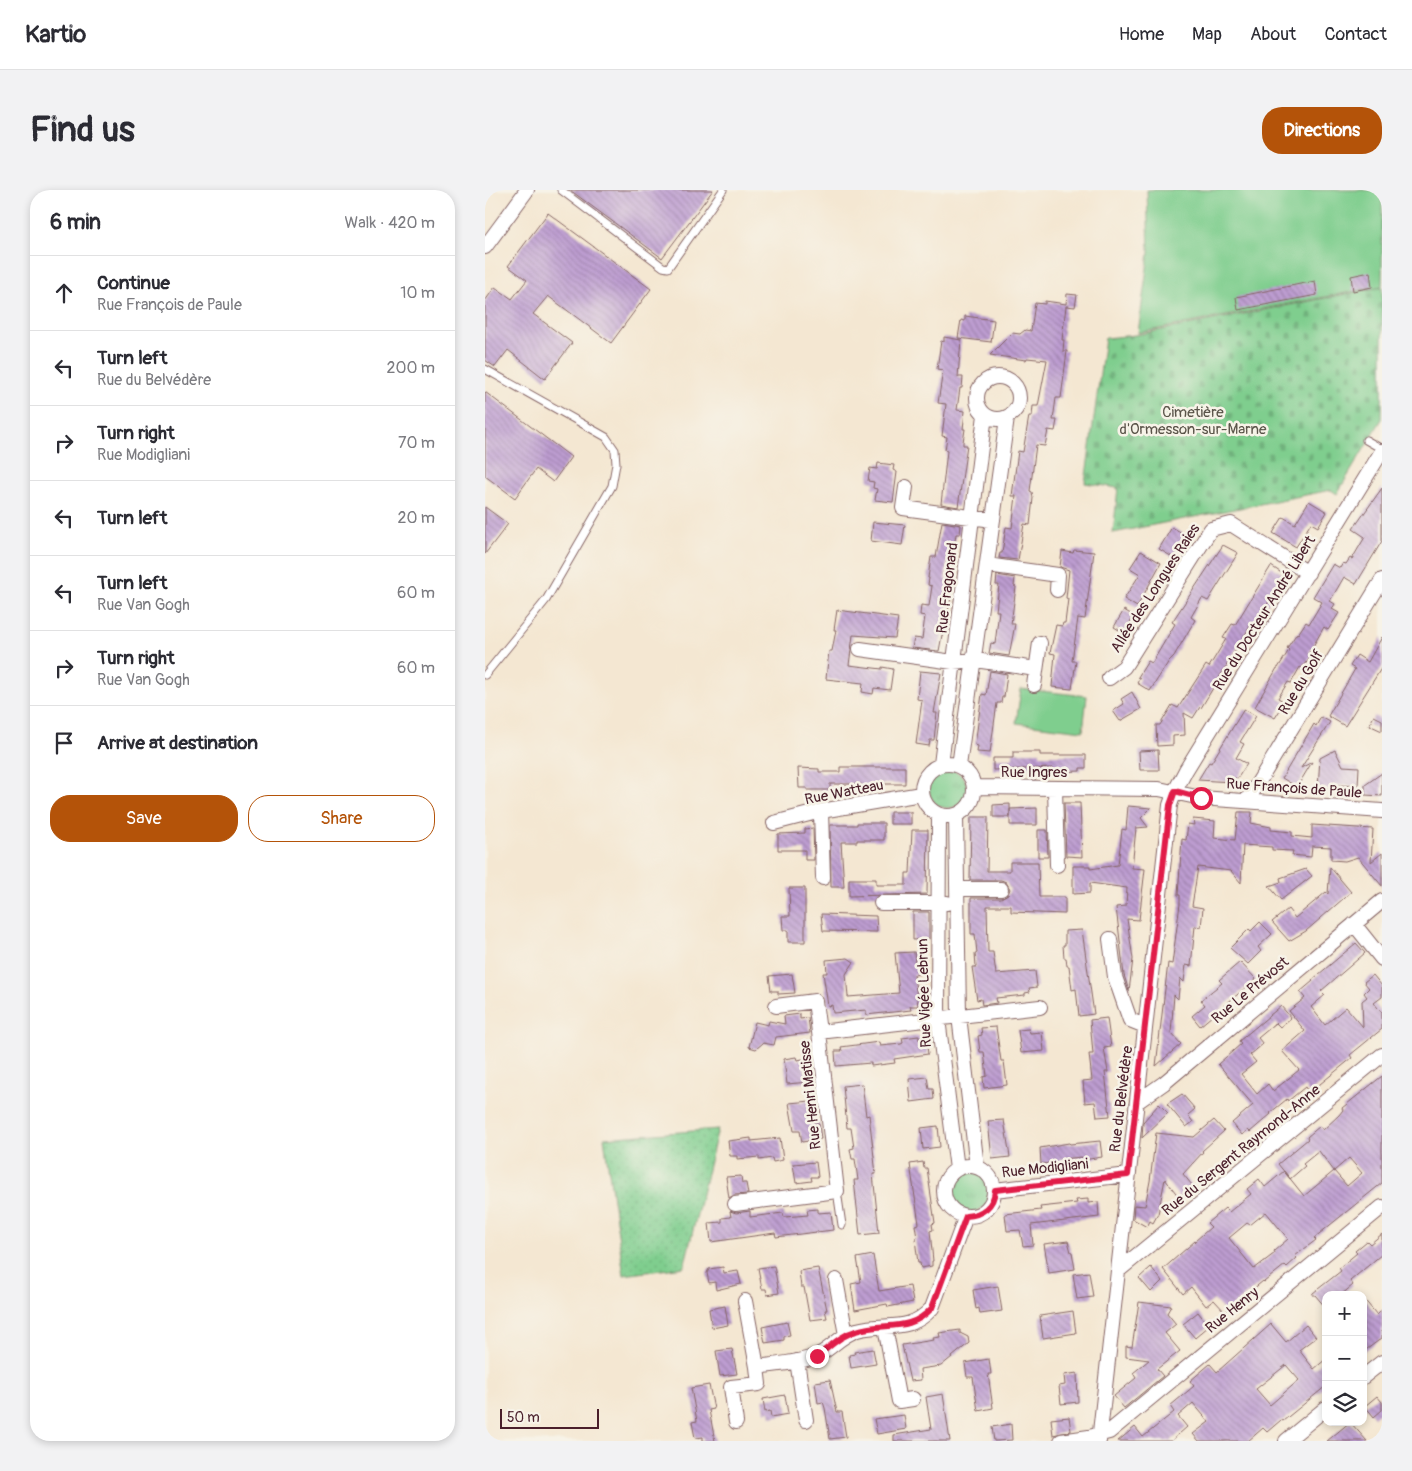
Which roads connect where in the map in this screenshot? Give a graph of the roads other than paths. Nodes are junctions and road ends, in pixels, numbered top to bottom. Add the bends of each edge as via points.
1 (527, 190) edge
2 (561, 190) edge
3 (723, 190) edge
4 (485, 247) edge
5 (485, 368) edge
6 (985, 415) junction
7 (1007, 418) junction
8 (1366, 440) dead end
9 (1382, 450) edge
10 (906, 487) dead end
11 (972, 517) junction
12 (993, 520) junction
13 (987, 565) junction
14 (1308, 573) junction
15 (1382, 580) edge
16 (1057, 590) dead end
17 (1040, 643) dead end
18 (860, 649) dead end
19 (975, 660) junction
20 (953, 662) junction
21 (1036, 669) junction
22 (485, 675) edge
23 (1109, 678) dead end
24 (1034, 685) dead end
25 (941, 764) junction
26 (959, 766) junction
27 (974, 787) junction
28 (1055, 788) junction
29 (1175, 791) junction
30 (921, 794) junction
31 (1247, 801) junction
32 (821, 811) junction
33 (1382, 811) edge
34 (939, 815) junction
35 (956, 816) junction
36 (773, 823) dead end
37 (1057, 865) dead end
38 (823, 878) dead end
39 (957, 888) junction
40 (1001, 889) dead end
41 (1382, 901) edge
42 (881, 903) dead end
43 (938, 903) junction
44 (958, 903) junction
45 (1354, 924) junction
46 (1110, 939) dead end
47 (1382, 959) edge
48 (776, 1006) dead end
49 (1040, 1007) dead end
50 (959, 1016) junction
51 (939, 1019) junction
52 (1145, 1026) junction
53 (819, 1032) junction
54 (1382, 1055) edge
55 (1137, 1102) junction
56 (977, 1167) junction
57 (957, 1169) junction
58 (1128, 1175) junction
59 (995, 1190) junction
60 (837, 1192) junction
61 (735, 1204) dead end
62 (1382, 1207) edge
63 (966, 1216) junction
64 (842, 1224) dead end
65 (1119, 1270) junction
66 (836, 1280) dead end
67 (745, 1301) dead end
68 (885, 1327) junction
69 (846, 1335) junction
70 (797, 1361) junction
71 (1382, 1362) edge
72 (757, 1367) junction
73 (1367, 1374) edge
74 (913, 1399) dead end
75 (1322, 1411) edge
76 (807, 1420) dead end
77 (736, 1422) dead end
78 (1100, 1438) edge
79 (1061, 1441) edge
80 (1286, 1441) edge

1 - 4 street
2 - 3 lane via 668,268
5 - 22 lane via 606,437 615,450 616,464 612,486 545,600
6 - 7 street via 992,419
6 - 7 street, Rue Fragonard via 977,400 981,386 995,377 1005,378 1013,382 1019,395 1015,412
6 - 11 street, Rue Fragonard
7 - 12 street, Rue Fragonard
8 - 9 lane
9 - 14 street, Rue du Docteur André Libert
10 - 11 street via 903,508
11 - 12 street
11 - 20 street, Rue Fragonard
12 - 13 street, Rue Fragonard
13 - 16 street via 1058,575
13 - 19 street, Rue Fragonard
14 - 23 street, Allée des Longues Raies via 1231,524 1211,529 1124,667
14 - 29 street, Rue du Docteur André Libert
15 - 31 street, Rue du Golf
17 - 21 street
18 - 20 street
19 - 20 street
19 - 21 street
19 - 26 street, Rue Fragonard
20 - 25 street, Rue Fragonard
21 - 24 street
25 - 26 street
25 - 30 street via 928,772
26 - 27 street via 972,779
27 - 28 street, Rue Ingres
27 - 35 street via 970,805
28 - 29 street, Rue Ingres
28 - 37 street
29 - 31 street, Rue François de Paule via 1201,798
29 - 52 street, Rue du Belvédère via 1170,805
30 - 32 street, Rue Watteau
30 - 34 street via 927,807
31 - 33 street, Rue François de Paule
32 - 36 street, Rue Watteau
32 - 38 street
34 - 35 street
34 - 43 street, Rue Vigée Lebrun
35 - 39 street
39 - 40 street
39 - 44 street
41 - 45 street, Rue Le Prévost
42 - 43 street
43 - 44 street
43 - 51 street, Rue Vigée Lebrun
44 - 50 street
45 - 47 street
45 - 55 street, Rue Le Prévost
46 - 52 street via 1115,977 1130,1020
48 - 53 street via 815,1001
49 - 50 street, Rue Henri Matisse
50 - 51 street, Rue Henri Matisse
50 - 56 street
51 - 53 street, Rue Henri Matisse
51 - 57 street, Rue Vigée Lebrun
52 - 55 street, Rue du Belvédère
53 - 60 street, Rue Henri Matisse
54 - 65 street, Rue du Sergent Raymond-Anne
55 - 58 street, Rue du Belvédère
56 - 57 street
56 - 59 street via 986,1172
57 - 63 street via 948,1178 944,1194 950,1207
58 - 59 street, Rue Modigliani
58 - 65 street, Rue du Belvédère
59 - 63 street via 992,1203 986,1210 975,1216
60 - 61 street
60 - 64 lane
62 - 78 street, Rue Henry
63 - 68 street via 932,1308 923,1318 909,1324
65 - 78 street, Rue du Belvédère
66 - 69 street
67 - 72 street
68 - 69 street
68 - 74 street via 899,1401
69 - 70 street via 817,1356
70 - 72 street
70 - 76 street
71 - 73 street
72 - 77 street via 759,1384 731,1388
75 - 80 street
78 - 79 street

